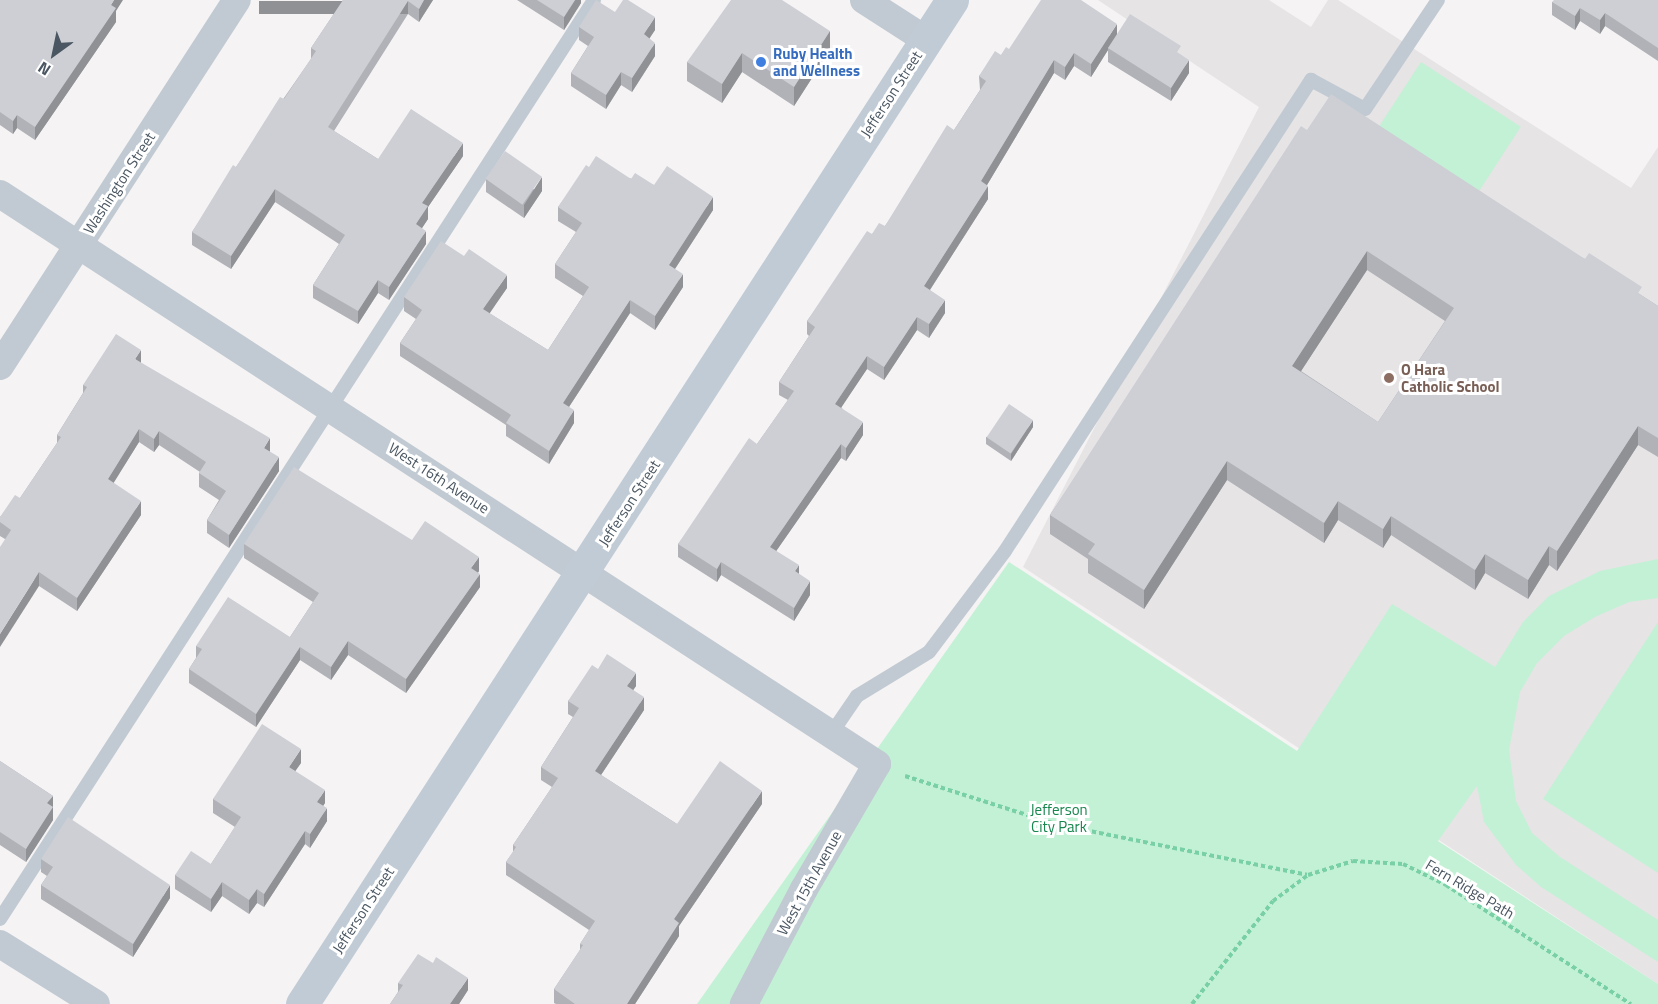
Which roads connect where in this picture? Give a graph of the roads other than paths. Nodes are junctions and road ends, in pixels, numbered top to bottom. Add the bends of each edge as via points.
1 (237, 0) edge
2 (594, 0) edge
3 (864, 0) edge
4 (952, 0) edge
5 (1438, 0) edge
6 (926, 40) junction
7 (0, 194) edge
8 (78, 245) junction
9 (0, 366) edge
10 (330, 405) junction
11 (584, 573) junction
12 (831, 734) junction
13 (877, 764) joint
14 (0, 919) edge
15 (0, 944) edge
16 (96, 1004) edge
17 (302, 1004) edge
18 (744, 1004) edge

1 - 8 street, Washington Street
2 - 10 lane
3 - 6 street
4 - 6 street, Jefferson Street
5 - 12 lane via 1365,109 1311,80 1005,551 929,652 857,696
6 - 11 street, Jefferson Street
7 - 8 street, West 16th Avenue
8 - 9 street, Washington Street
8 - 10 street, West 16th Avenue
10 - 11 street, West 16th Avenue
10 - 14 lane
11 - 12 street, West 16th Avenue
11 - 17 street, Jefferson Street
12 - 13 street, West 16th Avenue
13 - 18 street, West 15th Avenue via 804,889
15 - 16 street

